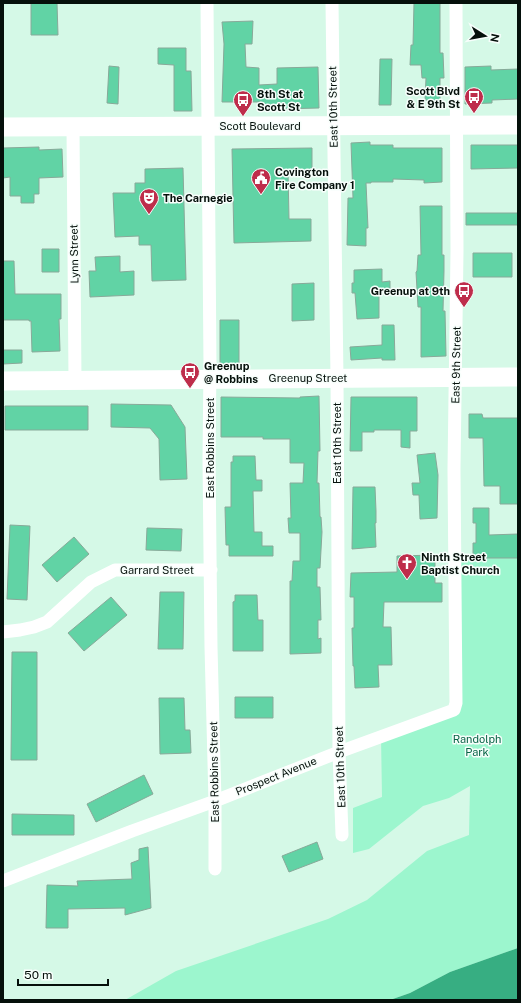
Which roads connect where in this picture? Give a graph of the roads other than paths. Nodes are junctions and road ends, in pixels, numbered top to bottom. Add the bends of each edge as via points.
1 (207, 3) edge
2 (332, 3) edge
3 (456, 3) edge
4 (518, 125) edge
5 (334, 126) junction
6 (457, 126) junction
7 (3, 127) edge
8 (208, 127) junction
9 (73, 128) junction
10 (456, 377) junction
11 (518, 377) edge
12 (336, 378) junction
13 (210, 379) junction
14 (76, 380) junction
15 (3, 381) edge
16 (211, 570) junction
17 (3, 632) edge
18 (456, 703) joint
19 (339, 752) junction
20 (215, 801) junction
21 (342, 835) dead end
22 (215, 869) dead end
23 (3, 881) edge

1 - 8 street, East Robbins Street
2 - 5 street, East 10th Street
3 - 6 street, East 9th Street
4 - 6 main road, Scott Boulevard
5 - 6 main road, Scott Boulevard
5 - 8 main road, Scott Boulevard
5 - 12 street, East 10th Street
6 - 10 street, East 9th Street
7 - 9 main road, Scott Boulevard
8 - 9 main road, Scott Boulevard
8 - 13 street, East Robbins Street
9 - 14 street, Lynn Street
10 - 11 main road, Greenup Street
10 - 12 main road, Greenup Street
10 - 18 street, East 9th Street
12 - 13 main road, Greenup Street
12 - 19 street, East 10th Street
13 - 14 main road, Greenup Street
13 - 16 street, East Robbins Street
14 - 15 main road, Greenup Street
16 - 17 street, Garrard Street via 115,570 91,582 47,622
16 - 20 street, East Robbins Street
18 - 19 street, Prospect Avenue via 454,710
19 - 20 street, Prospect Avenue
19 - 21 street, East 10th Street
20 - 22 street, East Robbins Street
20 - 23 street, Prospect Avenue via 132,830

